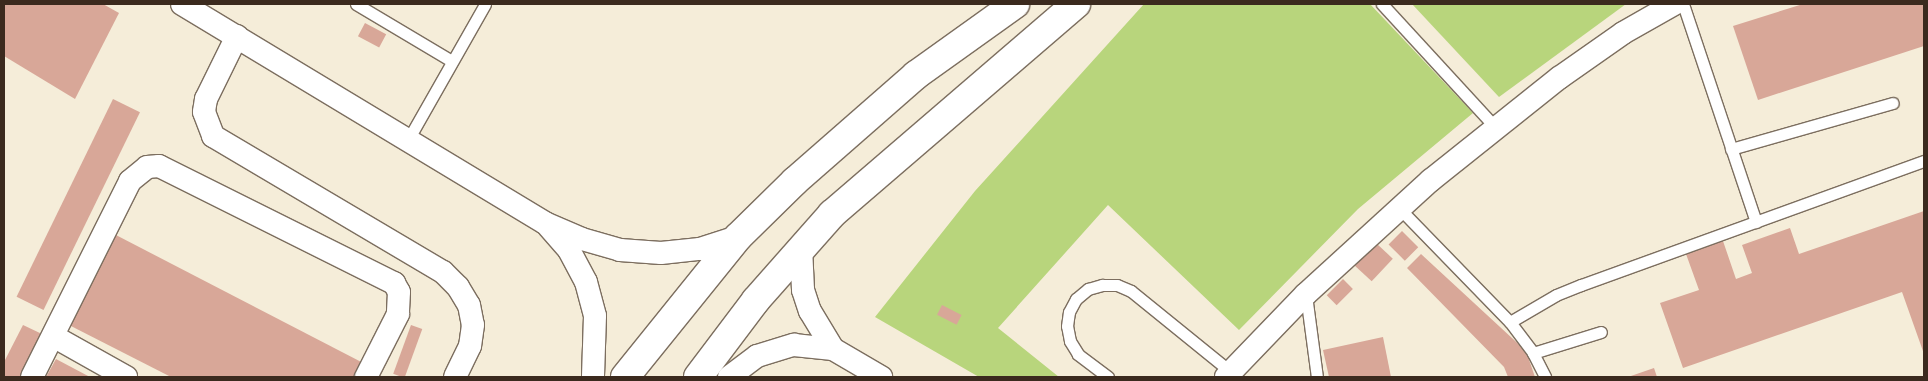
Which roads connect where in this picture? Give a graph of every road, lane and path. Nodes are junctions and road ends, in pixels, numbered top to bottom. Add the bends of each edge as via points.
1 (182, 4) edge
2 (356, 4) edge
3 (485, 4) edge
4 (1015, 4) edge
5 (1076, 4) edge
6 (1382, 4) edge
7 (1674, 4) edge
8 (1683, 4) edge
9 (237, 36) junction
10 (450, 60) junction
11 (1893, 103) dead end
12 (1495, 127) junction
13 (409, 138) junction
14 (1731, 149) junction
15 (1924, 161) edge
16 (1399, 208) junction
17 (545, 222) junction
18 (1756, 222) junction
19 (738, 237) junction
20 (800, 247) junction
21 (1306, 294) junction
22 (1510, 322) junction
23 (1601, 332) dead end
24 (53, 336) junction
25 (833, 349) junction
26 (1533, 353) junction
27 (1228, 375) edge
28 (32, 377) edge
29 (126, 377) edge
30 (366, 377) edge
31 (456, 377) edge
32 (592, 377) edge
33 (625, 377) edge
34 (698, 377) edge
35 (729, 377) edge
36 (881, 377) edge
37 (1108, 377) edge
38 (1317, 377) edge
39 (1545, 377) edge

1 - 9 street
2 - 10 lane
3 - 10 lane
4 - 19 street via 916,75 854,127
5 - 20 street via 994,77 865,182
6 - 12 lane
7 - 12 street via 1623,33
8 - 14 lane
9 - 13 street
9 - 31 street via 206,99 204,112 213,136 443,272 458,286 469,305 473,325 470,346
10 - 13 lane
11 - 14 lane
12 - 16 street
13 - 17 street
14 - 18 lane
15 - 18 lane
16 - 21 street
16 - 22 lane
17 - 19 street via 620,250 661,253 700,249
17 - 32 street via 569,250 586,282 595,316
18 - 22 lane via 1556,294
19 - 33 street
20 - 25 street via 805,297 820,331
20 - 34 street
21 - 27 street
21 - 38 lane
22 - 26 lane
23 - 26 lane
24 - 28 street
24 - 29 street
24 - 30 street via 130,181 147,167 159,166 394,283 401,304
25 - 35 street via 794,345 775,349 757,356
25 - 36 street
26 - 39 lane
27 - 37 lane via 1131,291 1117,285 1102,285 1088,289 1076,299 1069,312 1067,326 1070,341 1078,354

